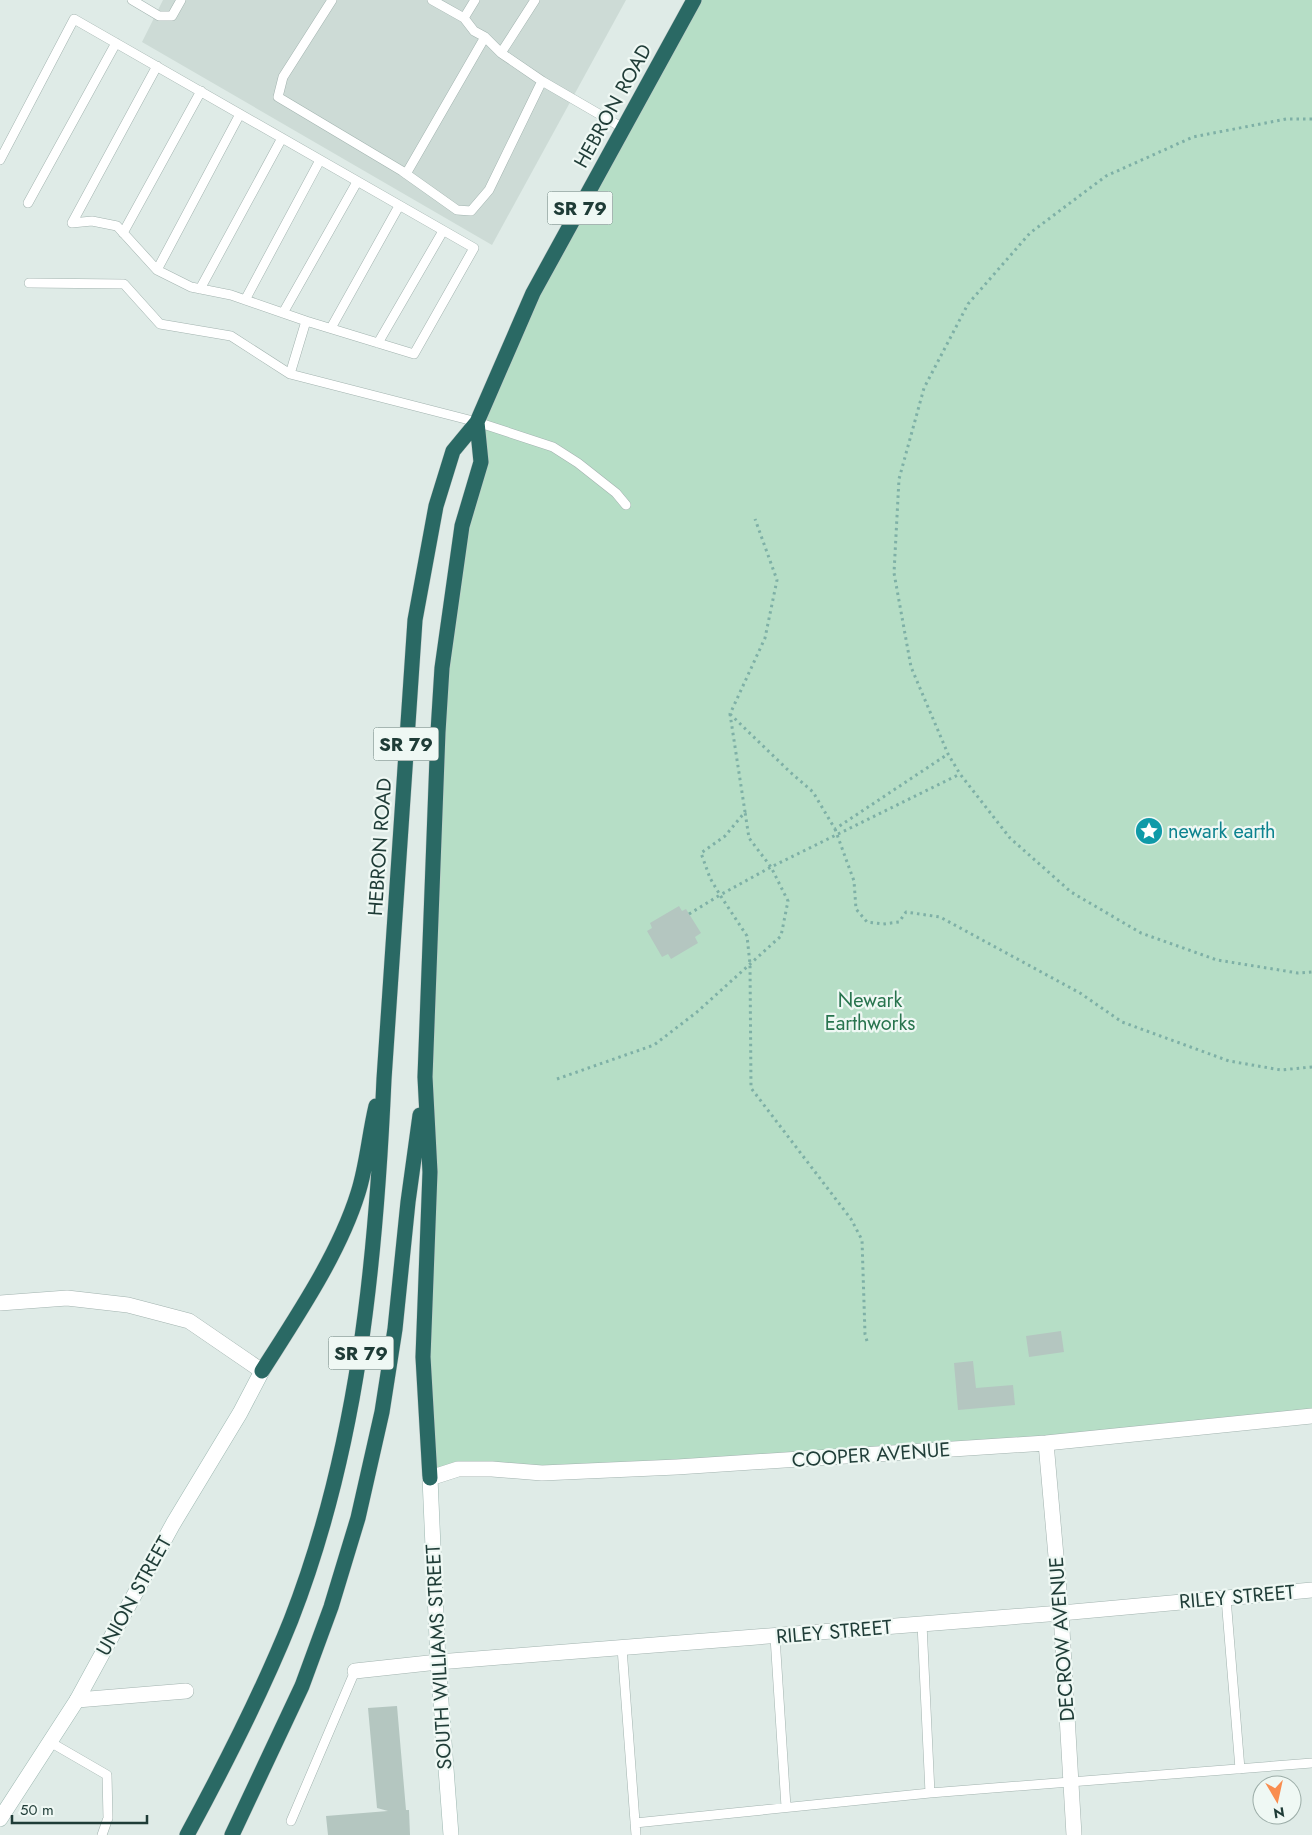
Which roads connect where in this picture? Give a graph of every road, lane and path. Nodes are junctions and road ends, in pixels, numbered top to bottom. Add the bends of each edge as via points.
1 (132, 0) edge
2 (181, 0) edge
3 (332, 0) edge
4 (432, 0) edge
5 (475, 0) edge
6 (535, 0) edge
7 (694, 0) edge
8 (464, 18) junction
9 (484, 37) junction
10 (116, 43) junction
11 (502, 53) junction
12 (157, 66) junction
13 (542, 81) junction
14 (201, 92) junction
15 (240, 114) junction
16 (1312, 119) edge
17 (623, 128) junction
18 (282, 138) junction
19 (0, 160) edge
20 (320, 160) junction
21 (406, 174) junction
22 (357, 182) junction
23 (28, 203) dead end
24 (400, 206) junction
25 (444, 231) junction
26 (123, 233) junction
27 (157, 270) junction
28 (29, 283) dead end
29 (200, 289) junction
30 (245, 300) junction
31 (283, 313) junction
32 (306, 321) junction
33 (331, 328) junction
34 (378, 343) junction
35 (290, 374) junction
36 (477, 422) junction
37 (626, 504) dead end
38 (755, 519) dead end
39 (730, 714) junction
40 (948, 754) junction
41 (960, 774) junction
42 (745, 812) junction
43 (835, 829) junction
44 (837, 835) junction
45 (771, 867) junction
46 (720, 896) junction
47 (689, 914) dead end
48 (750, 964) junction
49 (1312, 972) edge
50 (1312, 1067) edge
51 (425, 1076) junction
52 (557, 1078) dead end
53 (384, 1079) junction
54 (0, 1303) edge
55 (867, 1341) dead end
56 (262, 1370) junction
57 (1312, 1416) edge
58 (1046, 1444) junction
59 (430, 1478) junction
60 (1312, 1590) edge
61 (1226, 1598) junction
62 (1061, 1613) junction
63 (922, 1624) junction
64 (775, 1637) junction
65 (622, 1648) junction
66 (438, 1662) junction
67 (355, 1671) joint
68 (186, 1691) dead end
69 (76, 1700) junction
70 (50, 1742) junction
71 (1312, 1763) edge
72 (1240, 1769) junction
73 (1071, 1782) junction
74 (930, 1794) junction
75 (786, 1807) junction
76 (0, 1819) edge
77 (291, 1821) dead end
78 (635, 1823) junction
79 (102, 1835) edge
80 (187, 1835) edge
81 (232, 1835) edge
82 (451, 1835) edge
83 (636, 1835) edge
84 (1074, 1835) edge

1 - 2 lane via 159,16 172,16
3 - 21 lane via 283,77 278,97
4 - 8 lane
5 - 8 lane
6 - 11 lane
7 - 17 highway, HEBRON ROAD / SR 79
8 - 9 lane via 474,31
9 - 11 lane
9 - 21 lane
10 - 12 lane
10 - 19 lane via 74,19
10 - 23 lane
11 - 13 lane
12 - 14 lane
12 - 26 lane via 72,223 92,221 117,226
13 - 17 lane
13 - 21 lane via 489,190 471,211 457,210
14 - 15 lane
14 - 26 lane
15 - 18 lane
15 - 27 lane
16 - 40 path via 1286,119 1193,138 1106,176 1030,232 968,304 924,388 899,479 894,573 911,666
17 - 36 highway, HEBRON ROAD / SR 79 via 533,294
18 - 20 lane
18 - 29 lane
20 - 22 lane
20 - 30 lane
22 - 24 lane
22 - 31 lane
24 - 25 lane
24 - 33 lane
25 - 34 lane
25 - 34 lane via 474,248 414,354
26 - 27 lane
27 - 29 lane
28 - 35 lane via 124,284 160,324 231,336
29 - 30 lane
30 - 31 lane
31 - 32 lane
32 - 33 lane
32 - 35 lane
33 - 34 lane
35 - 36 lane
36 - 37 lane via 553,446
36 - 51 highway, HEBRON ROAD / SR 79 via 481,462 462,526 442,668
36 - 53 highway, HEBRON ROAD / SR 79 via 452,451 436,506 415,620
38 - 39 path via 777,580 765,638
39 - 42 path
39 - 43 path via 812,792
40 - 41 path
40 - 43 path
41 - 44 path
41 - 49 path via 1010,838 1071,892 1140,933 1217,960 1298,973
42 - 45 path via 749,838
42 - 46 path via 725,836 701,853
43 - 44 path
44 - 45 path
44 - 50 path via 854,881 856,909 867,922 899,922 906,912 940,916 1080,993 1122,1022 1229,1061 1281,1070
45 - 46 path
45 - 48 path via 788,901 782,936
46 - 47 path
46 - 48 path via 747,936
48 - 52 path via 697,1012 654,1045
48 - 55 path via 750,1088 851,1218 862,1240
51 - 59 highway via 430,1172 423,1357
51 - 81 highway, SR 79 via 395,1329 382,1412 358,1518 331,1607 302,1686
53 - 56 highway via 375,1108 359,1192 338,1242
53 - 80 highway, SR 79 via 381,1150 360,1361 321,1532 288,1628 252,1712
54 - 56 street via 67,1298 137,1307 189,1321
56 - 69 street, UNION STREET
57 - 58 street, COOPER AVENUE
58 - 59 street, COOPER AVENUE via 551,1473 458,1469
58 - 62 street, DECROW AVENUE
59 - 66 street, SOUTH WILLIAMS STREET
60 - 61 street, RILEY STREET
61 - 62 street, RILEY STREET
61 - 72 lane
62 - 63 street, RILEY STREET
62 - 73 street, DECROW AVENUE
63 - 64 street, RILEY STREET
63 - 74 lane
64 - 65 street, RILEY STREET
64 - 75 lane
65 - 66 street, RILEY STREET
65 - 78 lane
66 - 67 street, RILEY STREET
66 - 82 street, SOUTH WILLIAMS STREET
67 - 77 lane
68 - 69 street
69 - 70 street, UNION STREET
70 - 76 street, UNION STREET
70 - 79 lane via 107,1775 108,1818
71 - 72 lane
72 - 73 lane
73 - 74 lane
73 - 84 street, DECROW AVENUE
74 - 75 lane
75 - 78 lane
78 - 83 lane

